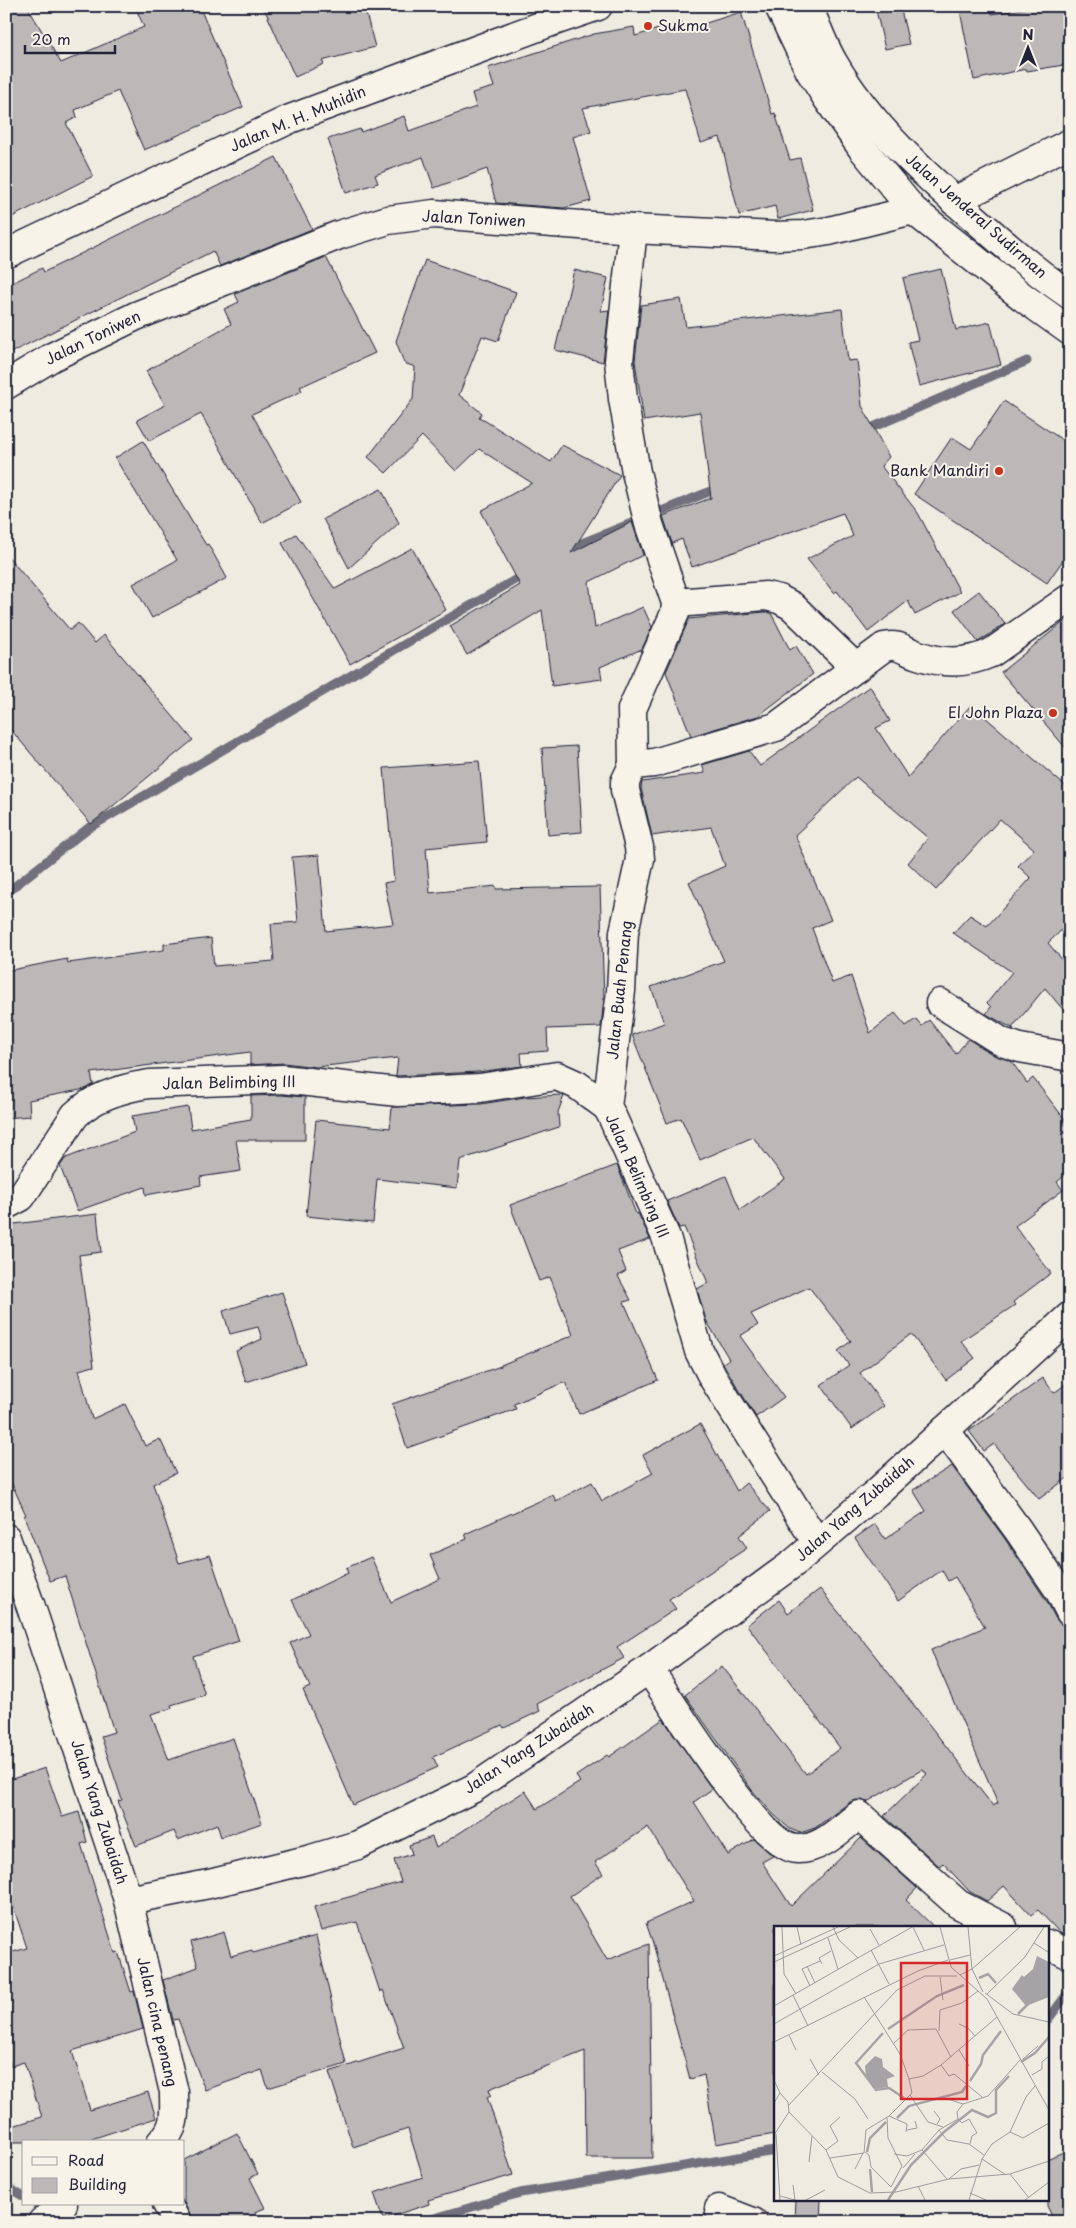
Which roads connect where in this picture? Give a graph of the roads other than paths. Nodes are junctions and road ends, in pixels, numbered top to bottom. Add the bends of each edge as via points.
1 (598, 6) edge
2 (779, 6) edge
3 (808, 6) edge
4 (1070, 143) edge
5 (954, 201) junction
6 (913, 210) junction
7 (633, 228) junction
8 (6, 254) edge
9 (1070, 295) edge
10 (1070, 331) edge
11 (6, 385) edge
12 (1070, 598) edge
13 (676, 603) junction
14 (856, 668) junction
15 (633, 766) junction
16 (940, 1003) dead end
17 (1070, 1057) edge
18 (607, 1106) junction
19 (6, 1205) edge
20 (1070, 1316) edge
21 (945, 1430) junction
22 (6, 1538) edge
23 (817, 1543) junction
24 (1070, 1612) edge
25 (649, 1669) junction
26 (128, 1900) junction
27 (1001, 1926) edge
28 (1048, 1944) edge
29 (1070, 1955) edge
30 (163, 2140) edge
31 (61, 2206) edge
32 (168, 2206) edge
33 (719, 2209) dead end
34 (42, 2222) edge
35 (177, 2222) edge
36 (753, 2222) edge

1 - 8 main road, Jalan M. H. Muhidin via 290,119
2 - 6 main road, Jalan Jenderal Sudirman via 810,71 827,98 862,148
3 - 5 main road, Jalan Jenderal Sudirman via 832,62 865,109 914,165
4 - 5 main road
5 - 9 main road, Jalan Jenderal Sudirman
6 - 7 main road, Jalan Toniwen via 803,235 731,235
6 - 10 main road, Jalan Jenderal Sudirman
7 - 11 main road, Jalan Toniwen via 434,214 388,220 136,316 52,357
7 - 13 main road via 619,361 623,398 649,524
12 - 14 main road via 991,653 977,659 951,662 918,656 893,645 884,647
13 - 14 main road via 766,596 779,599 792,606
13 - 15 main road via 675,613 632,709
14 - 15 main road via 776,727 654,764
15 - 18 main road, Jalan Buah Penang via 625,782 625,790 640,859 624,932 621,991
16 - 17 main road via 1002,1042
18 - 19 main road, Jalan Belimbing III via 577,1085 557,1076 480,1088 398,1092 282,1079 130,1087 83,1108 21,1197
18 - 23 main road, Jalan Belimbing III via 666,1237 699,1351
20 - 21 main road, Jalan Yang Zubaidah
21 - 23 main road, Jalan Yang Zubaidah
21 - 24 main road via 1018,1530
22 - 26 main road, Jalan Yang Zubaidah via 32,1607
23 - 25 main road, Jalan Yang Zubaidah
25 - 26 main road, Jalan Yang Zubaidah via 474,1788 358,1845 208,1884
25 - 27 main road via 735,1794 781,1842 795,1849 812,1846 824,1841 859,1814 958,1904
26 - 30 main road, Jalan cina penang via 174,2092 174,2122
28 - 29 main road
31 - 34 main road
32 - 35 main road
33 - 36 main road

